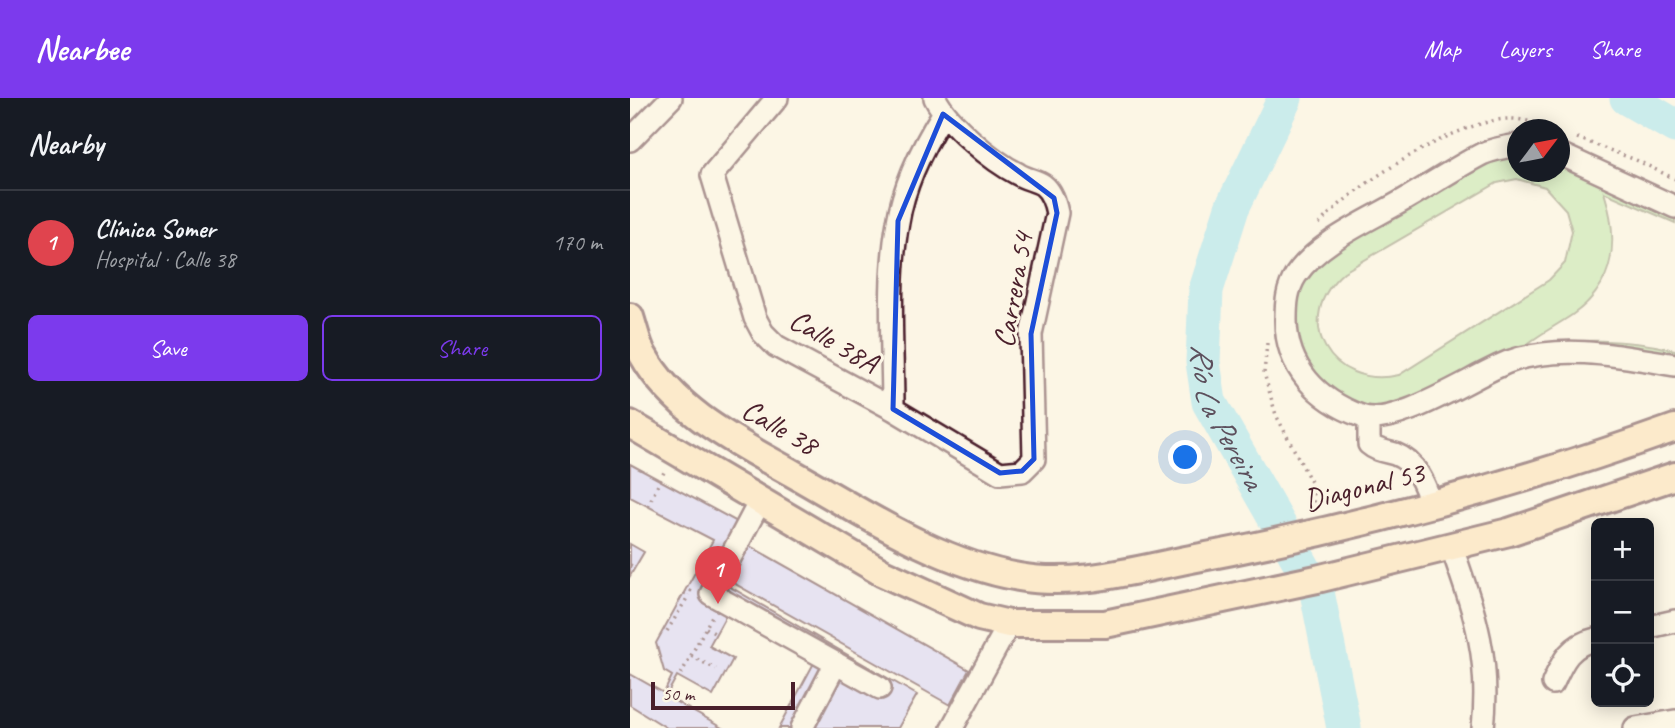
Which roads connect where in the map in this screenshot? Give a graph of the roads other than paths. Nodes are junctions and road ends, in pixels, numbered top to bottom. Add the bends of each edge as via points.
1 (670, 98) edge
2 (776, 98) edge
3 (939, 106) edge
4 (630, 140) edge
5 (1507, 147) edge
6 (1570, 159) edge
7 (1675, 208) edge
8 (630, 317) edge
9 (1675, 365) edge
10 (893, 409) junction
11 (1370, 419) junction
12 (630, 424) edge
13 (1675, 428) edge
14 (1022, 471) joint
15 (1675, 476) edge
16 (760, 501) junction
17 (1431, 504) junction
18 (1451, 545) junction
19 (939, 551) joint
20 (1675, 621) edge
21 (1009, 624) junction
22 (1654, 626) edge
23 (1591, 641) edge
24 (836, 663) junction
25 (1553, 683) dead end
26 (880, 688) dead end
27 (1672, 724) edge
28 (802, 728) edge
29 (952, 728) edge
30 (1483, 728) edge
31 (1635, 728) edge

1 - 4 street
2 - 10 street, Calle 38A via 712,174 751,305 763,333 776,346
3 - 10 street via 898,221 893,270
3 - 14 street, Carrera 54 via 1016,174 1043,185 1054,198 1057,214 1031,334 1034,459
5 - 11 street via 1483,153 1350,232 1304,265 1289,286 1286,337 1307,382 1328,399
6 - 7 street
8 - 19 main road, Calle 38 via 653,370 696,415 873,519
9 - 11 street via 1609,354 1547,354 1508,362 1436,399
10 - 14 street, Calle 38A via 1000,473
11 - 17 street via 1369,443 1406,459 1424,483
12 - 16 main road
13 - 17 main road, Diagonal 53 via 1498,488
15 - 18 main road via 1509,532
16 - 21 main road via 883,573 979,617
16 - 24 street via 711,594
17 - 19 main road, Diagonal 53 via 1215,555 1078,581 1017,577
18 - 21 main road via 1105,624
18 - 30 street via 1484,652 1487,696
20 - 22 street
21 - 29 street
23 - 25 street via 1575,646 1564,657
24 - 26 street
24 - 28 street
27 - 31 street

